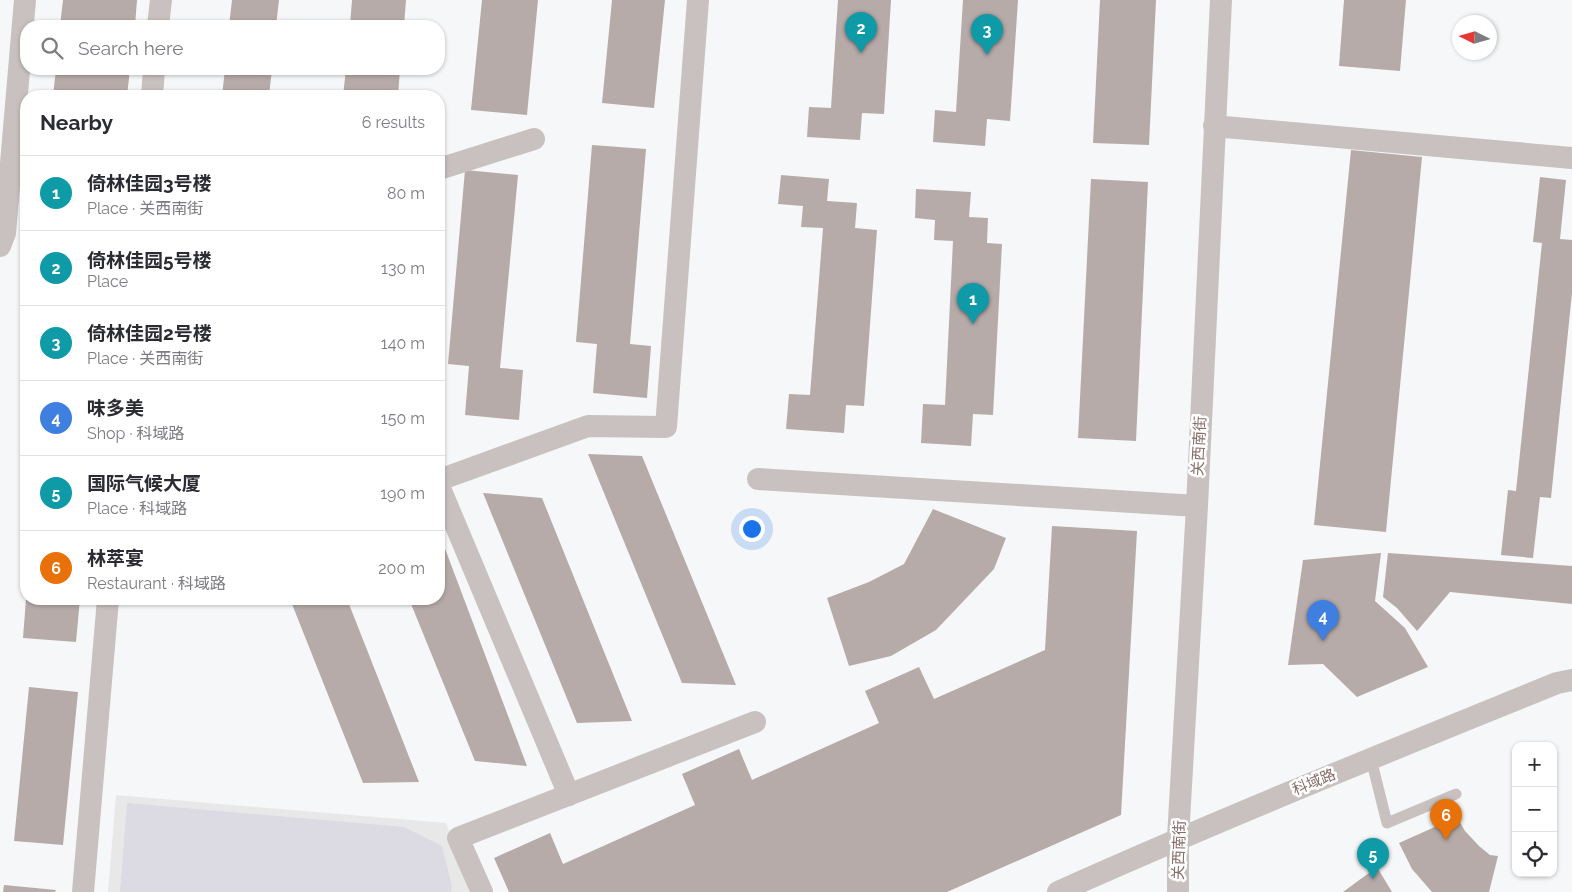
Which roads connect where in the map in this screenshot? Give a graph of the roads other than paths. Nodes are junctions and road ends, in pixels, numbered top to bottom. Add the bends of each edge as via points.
1 (24, 0) edge
2 (160, 0) edge
3 (698, 0) edge
4 (1221, 0) edge
5 (22, 20) edge
6 (158, 20) edge
7 (20, 49) edge
8 (154, 75) edge
9 (152, 90) edge
10 (1214, 126) junction
11 (534, 139) dead end
12 (1572, 158) edge
13 (445, 167) edge
14 (0, 246) edge
15 (445, 478) edge
16 (758, 479) dead end
17 (445, 500) edge
18 (1197, 506) junction
19 (107, 605) edge
20 (1572, 680) edge
21 (755, 722) dead end
22 (1371, 759) junction
23 (1456, 794) dead end
24 (569, 795) junction
25 (1178, 838) junction
26 (83, 892) edge
27 (482, 892) edge
28 (1058, 892) edge
29 (1178, 892) edge

1 - 5 street
2 - 6 street
3 - 15 street via 666,427 588,426
4 - 10 street, 关西南街
7 - 14 street via 5,233
8 - 9 street
10 - 12 street
10 - 18 street, 关西南街
11 - 13 street
16 - 18 street
17 - 24 street
18 - 25 street, 关西南街
19 - 26 street
20 - 22 street, 科域路 via 1557,682
21 - 24 street
22 - 23 lane via 1387,823
22 - 25 street, 科域路
24 - 27 street via 458,838
25 - 28 street, 科域路
25 - 29 street, 关西南街

